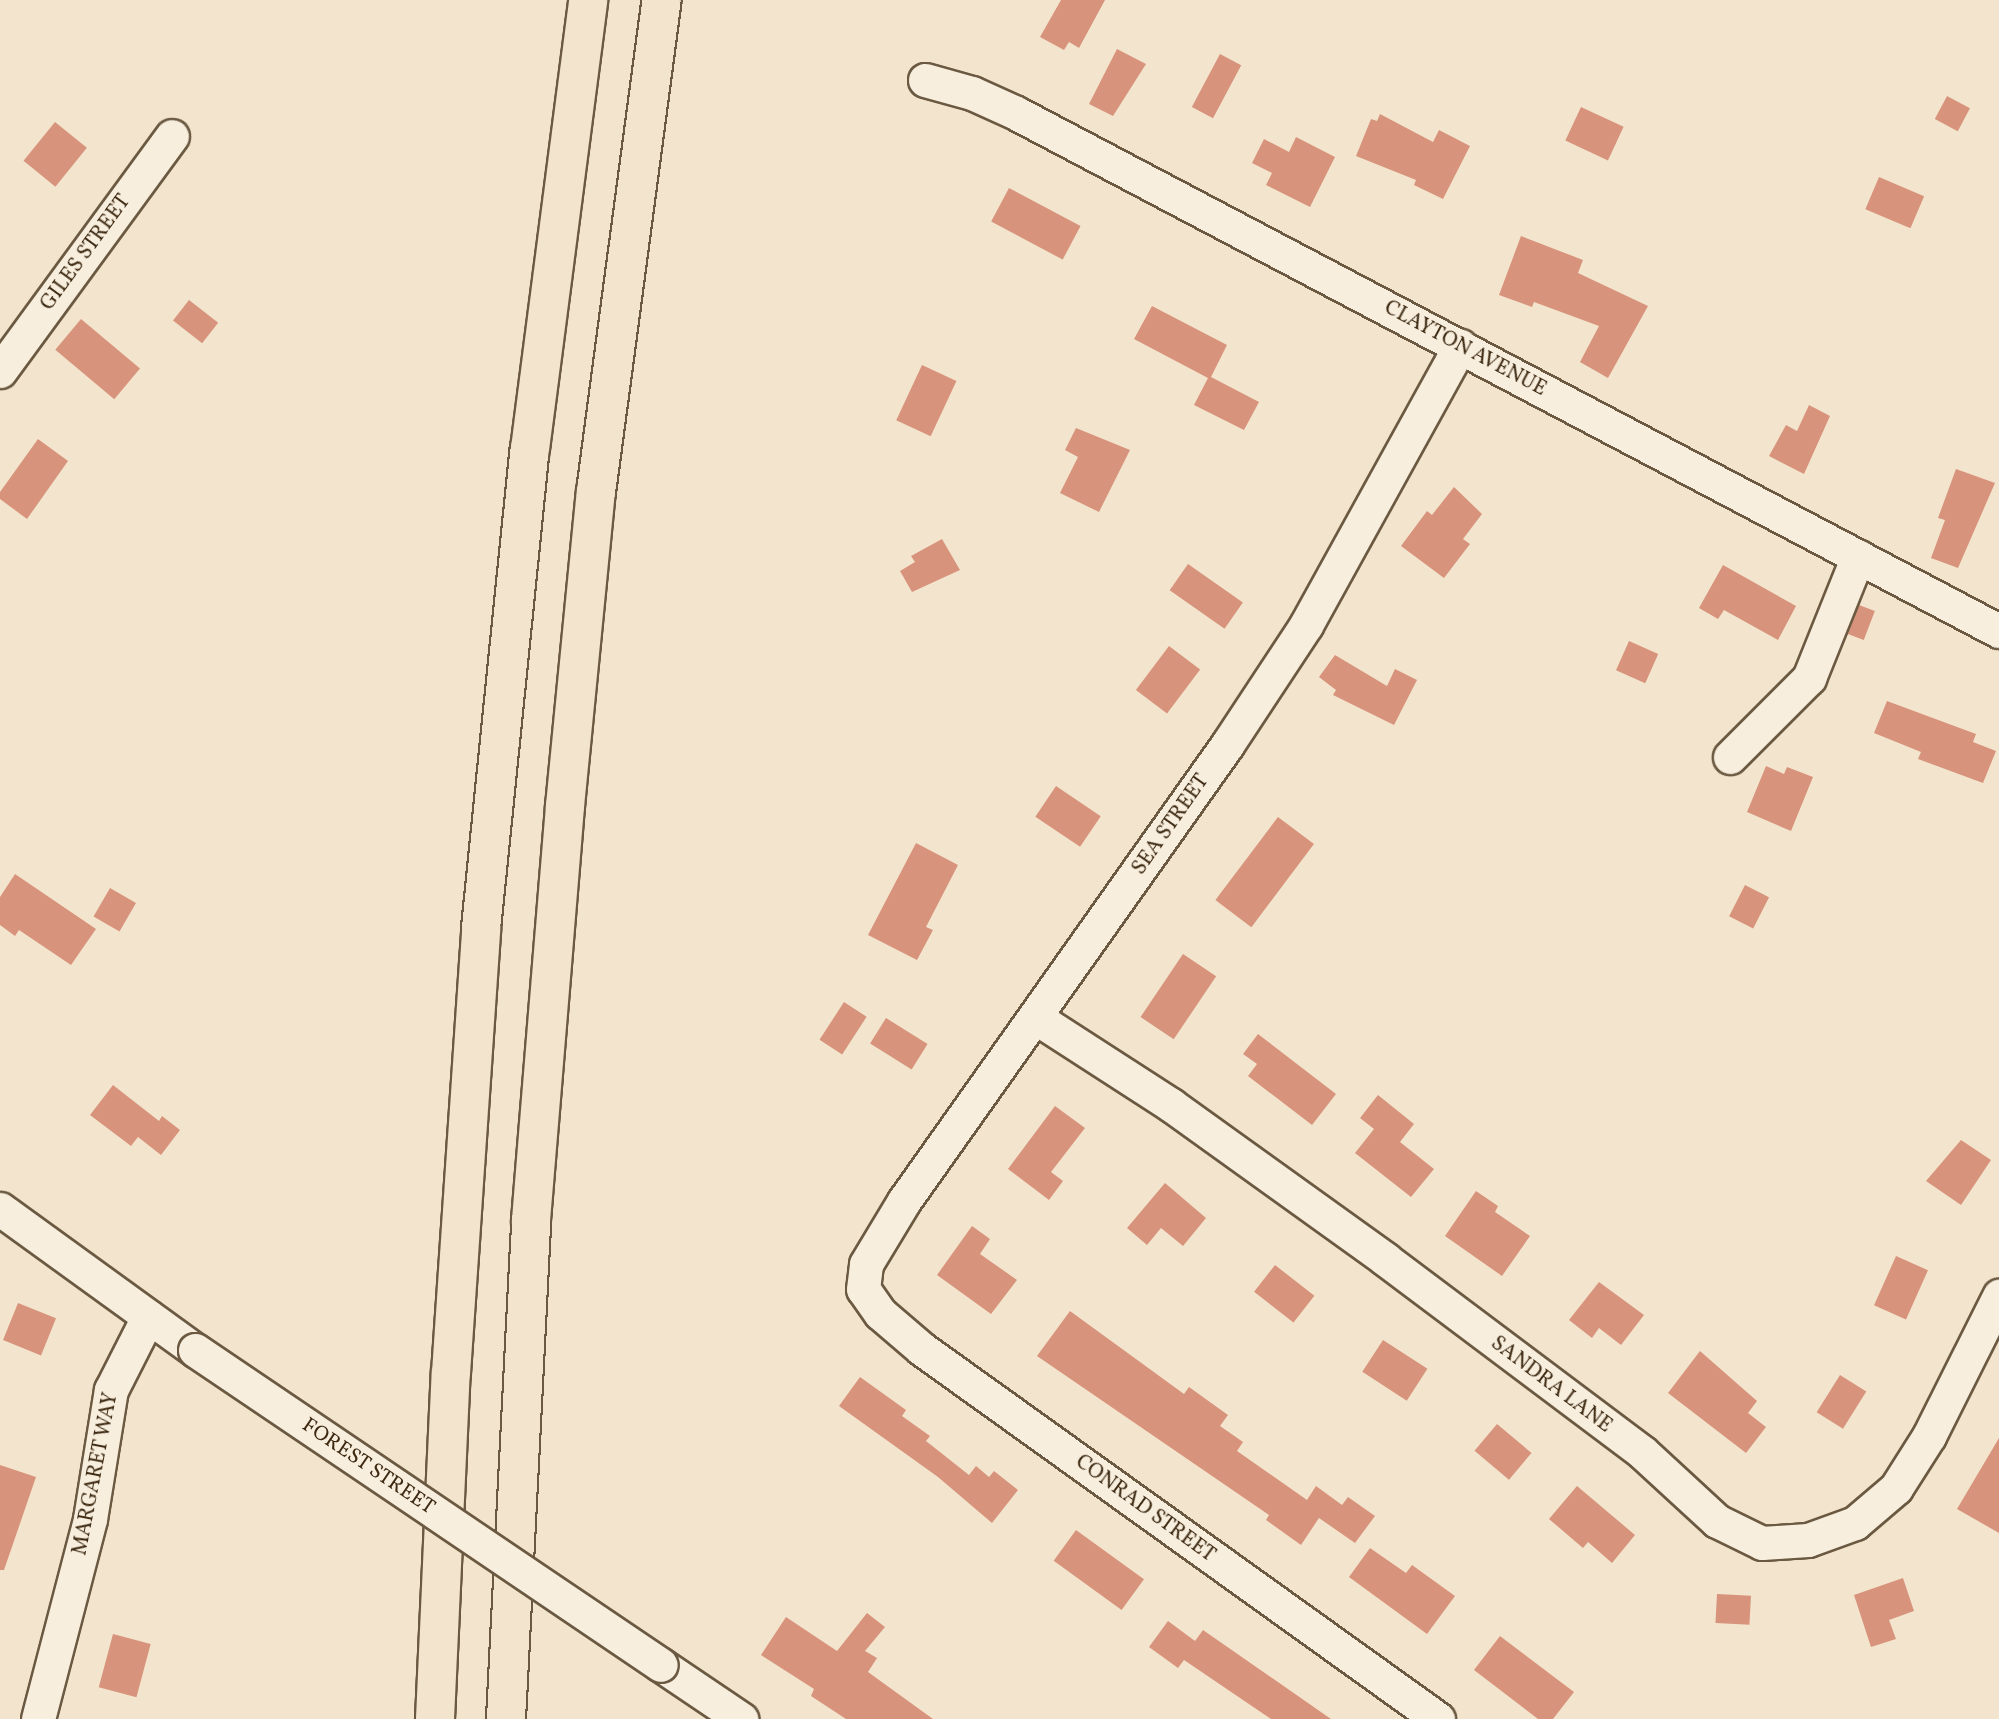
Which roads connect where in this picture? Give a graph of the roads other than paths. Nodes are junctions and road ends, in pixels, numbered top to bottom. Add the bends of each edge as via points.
1 (588, 0) edge
2 (662, 0) edge
3 (925, 80) dead end
4 (172, 136) dead end
5 (1460, 346) junction
6 (0, 371) edge
7 (1858, 556) junction
8 (1999, 631) edge
9 (1730, 757) dead end
10 (1035, 1017) junction
11 (0, 1209) edge
12 (863, 1289) joint
13 (1999, 1296) edge
14 (148, 1317) junction
15 (38, 1719) edge
16 (435, 1719) edge
17 (506, 1719) edge
18 (741, 1719) edge
19 (1438, 1719) edge

1 - 16 highway via 530,449 481,928 451,1373
2 - 17 highway via 596,492 565,806 531,1220
3 - 5 street, CLAYTON AVENUE via 972,93 1016,113
4 - 6 street, GILES STREET
5 - 7 street, CLAYTON AVENUE
5 - 10 street, SEA STREET via 1306,625
7 - 8 street, CLAYTON AVENUE
7 - 9 street via 1809,678
10 - 12 street, SEA STREET via 904,1201 866,1264
10 - 13 street, SANDRA LANE via 1171,1105 1385,1259 1642,1452 1717,1521 1762,1543 1808,1540 1855,1523 1896,1488 1930,1436
11 - 14 street, FOREST STREET
12 - 19 street, CONRAD STREET via 880,1313 922,1349
14 - 15 street, MARGARET WAY via 111,1390 90,1519
14 - 18 street, FOREST STREET, bridge

